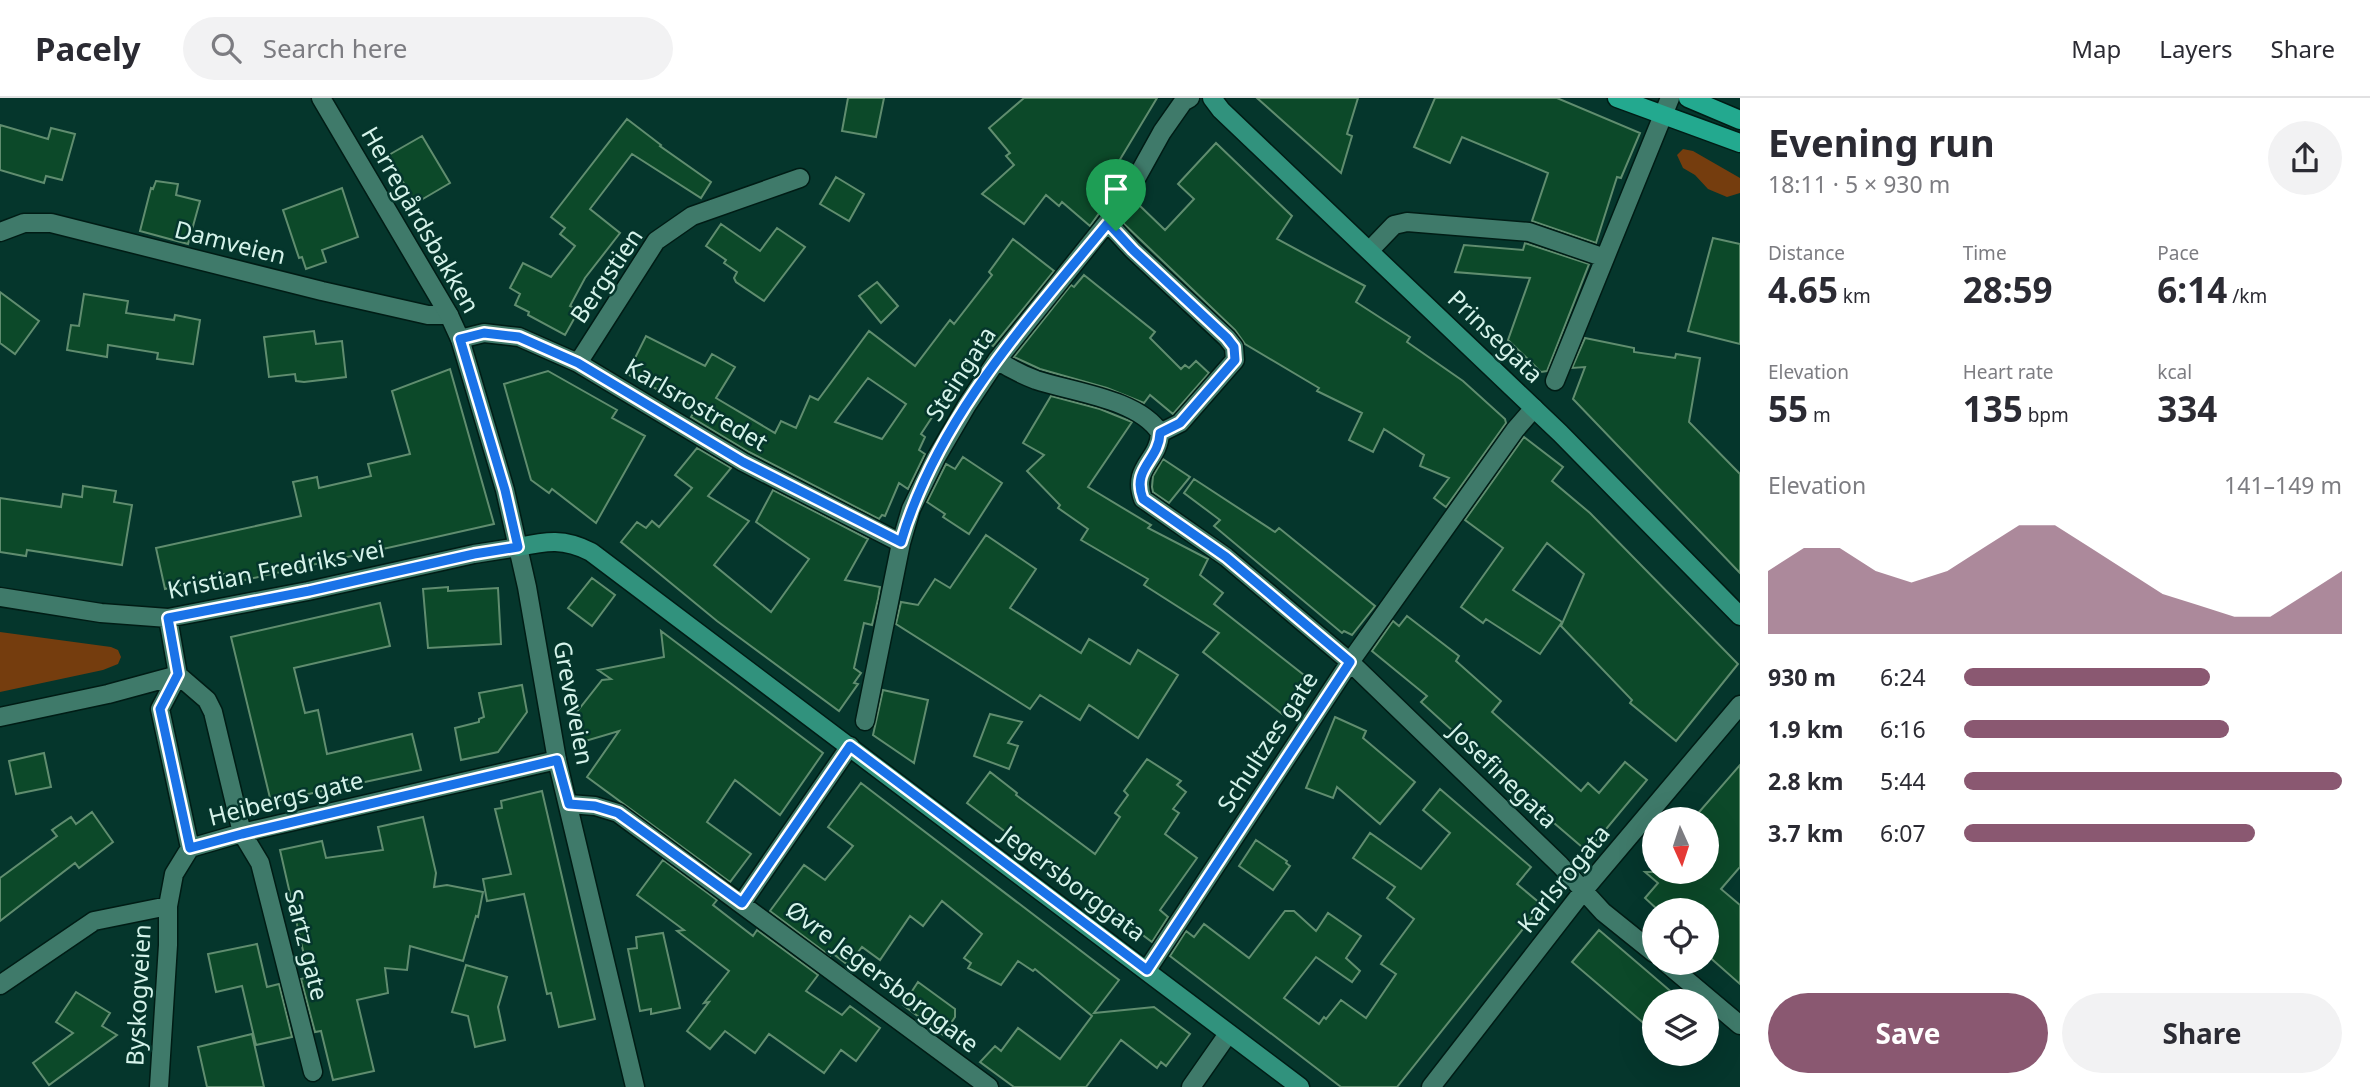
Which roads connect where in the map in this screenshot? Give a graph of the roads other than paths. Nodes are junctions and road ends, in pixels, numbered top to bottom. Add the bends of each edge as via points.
1 (321, 98) edge
2 (1190, 98) edge
3 (1212, 98) edge
4 (1618, 98) edge
5 (1670, 98) edge
6 (1688, 98) edge
7 (1662, 116) junction
8 (1740, 120) edge
9 (1740, 143) edge
10 (800, 178) dead end
11 (1108, 223) junction
12 (0, 232) edge
13 (1370, 250) junction
14 (1605, 258) junction
15 (449, 315) junction
16 (460, 339) junction
17 (997, 360) junction
18 (578, 363) junction
19 (1555, 381) dead end
20 (1534, 408) junction
21 (1160, 433) junction
22 (505, 490) joint
23 (901, 542) junction
24 (518, 547) junction
25 (0, 597) edge
26 (1740, 616) edge
27 (168, 618) junction
28 (1350, 662) junction
29 (178, 674) junction
30 (1740, 705) edge
31 (0, 717) edge
32 (865, 721) dead end
33 (850, 746) junction
34 (557, 760) junction
35 (569, 804) junction
36 (242, 834) junction
37 (190, 848) junction
38 (1584, 890) junction
39 (742, 903) junction
40 (168, 906) junction
41 (1642, 943) edge
42 (1147, 970) junction
43 (1680, 975) edge
44 (0, 985) edge
45 (1740, 1025) edge
46 (1228, 1034) junction
47 (313, 1072) dead end
48 (159, 1087) edge
49 (635, 1087) edge
50 (989, 1087) edge
51 (1191, 1087) edge
52 (1300, 1087) edge
53 (1431, 1087) edge

1 - 15 street, Herregårdsbakken
2 - 11 street, Steingata via 1161,132
3 - 13 main road, Prinsegata
4 - 7 main road
5 - 7 street
6 - 8 main road
7 - 9 main road
7 - 14 street
10 - 18 street, Bergstien via 692,216 656,241
11 - 17 street, Steingata
11 - 21 street via 1227,338 1236,355 1180,423
12 - 15 street, Damveien via 24,223 51,223 322,291 428,315
13 - 14 street via 1394,225 1408,222 1530,232
13 - 20 main road, Prinsegata
14 - 19 street
15 - 16 street, Herregårdsbakken
16 - 18 street, Karlsrostredet via 484,333 519,337
16 - 22 street, Herregårdsbakken
17 - 21 street via 1033,379 1118,404 1146,417
17 - 23 street, Steingata via 936,458
18 - 23 street, Karlsrostredet via 743,462
20 - 26 main road, Prinsegata
20 - 28 street, Schultzes gate
21 - 28 street, Josefinegata via 1160,446 1139,481 1143,499 1226,557
22 - 24 street, Greveveien
23 - 32 street, Steingata
24 - 27 street, Kristian Fredriks vei
24 - 33 main road, Jegersborggata via 547,541 573,543 591,552
24 - 34 street, Greveveien
25 - 27 street, Kristian Fredriks vei
27 - 29 street
28 - 38 street, Josefinegata
28 - 42 street, Schultzes gate
29 - 31 street
29 - 36 street via 207,700 213,712
29 - 37 street via 160,709
30 - 38 street, Karlsrogata
33 - 39 street
33 - 42 main road, Jegersborggata
34 - 35 street, Greveveien
34 - 36 street, Heibergs gate
35 - 39 street, Øvre Jegersborggate via 618,813
35 - 49 street, Greveveien
36 - 37 street, Heibergs gate
36 - 47 street, Sartz gate via 259,858
37 - 40 street, Heibergs gate via 174,874
38 - 41 street, Josefinegata
38 - 53 street, Karlsrogata
39 - 50 street, Øvre Jegersborggate
40 - 44 street via 94,921
40 - 48 street, Byskogveien
42 - 46 main road, Jegersborggata
43 - 45 street
46 - 51 street
46 - 52 main road, Jegersborggata

